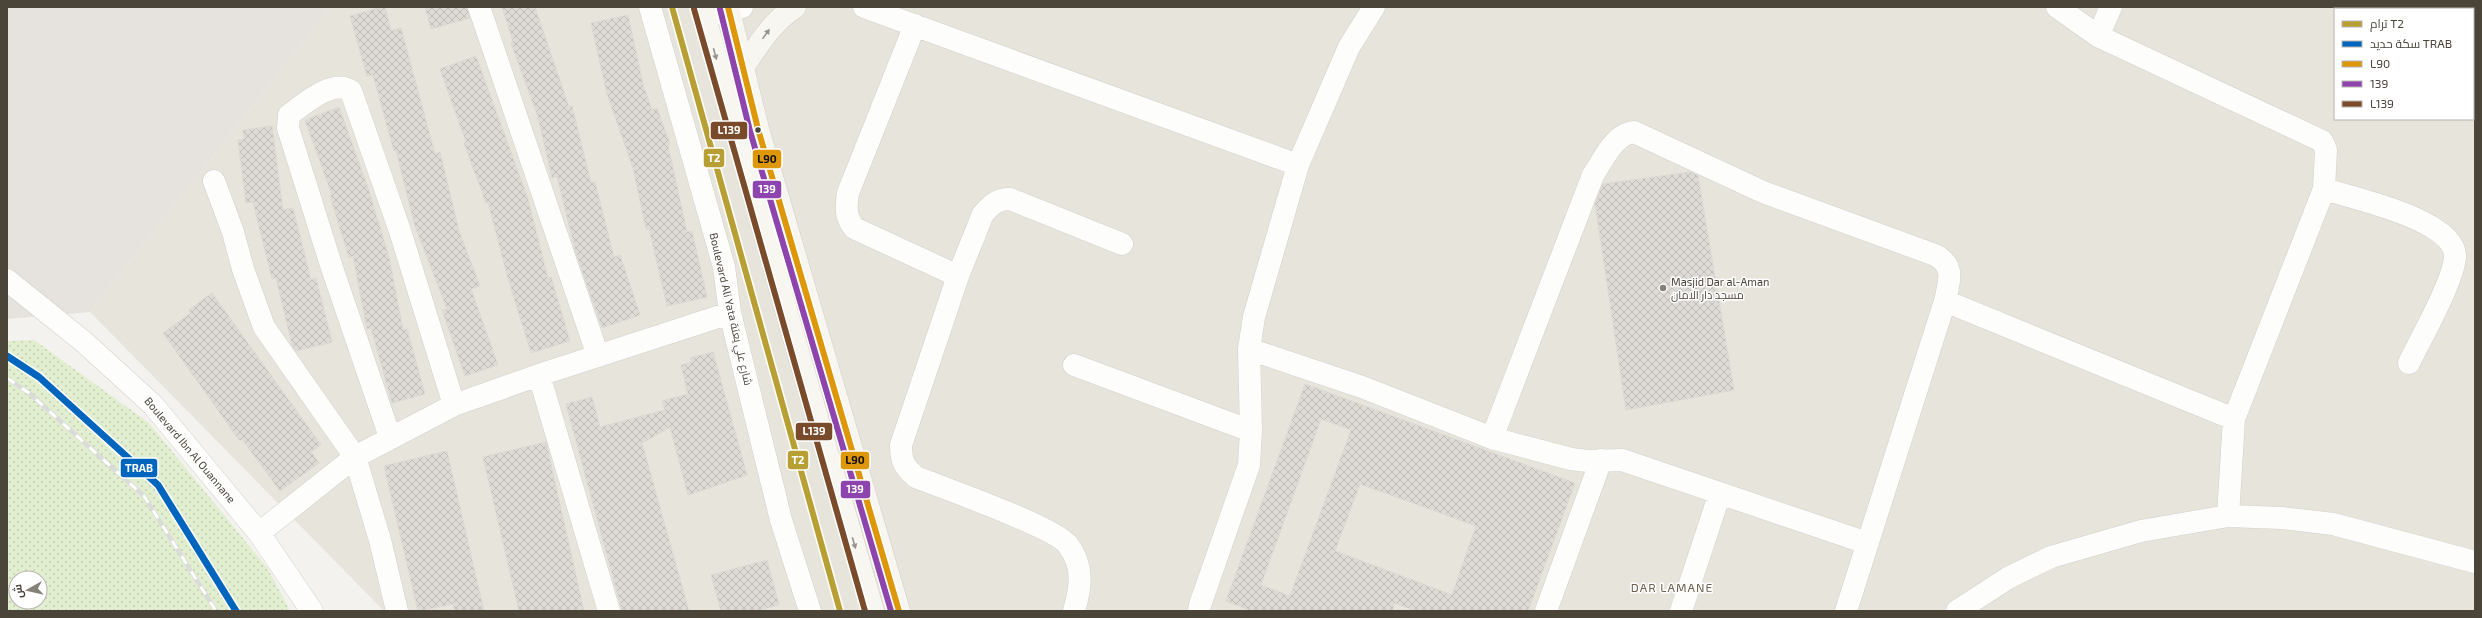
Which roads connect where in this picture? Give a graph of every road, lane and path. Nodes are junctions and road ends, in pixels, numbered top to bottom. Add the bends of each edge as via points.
1 (479, 7) edge
2 (650, 7) edge
3 (795, 7) edge
4 (1374, 7) edge
5 (2057, 7) edge
6 (2111, 7) edge
7 (733, 8) edge
8 (877, 10) edge
9 (704, 12) edge
10 (915, 25) junction
11 (2098, 36) junction
12 (744, 66) junction
13 (1298, 165) junction
14 (214, 181) dead end
15 (2324, 189) junction
16 (1122, 244) dead end
17 (958, 276) junction
18 (7, 280) edge
19 (1945, 301) junction
20 (730, 313) junction
21 (1249, 349) junction
22 (598, 356) junction
23 (2409, 363) dead end
24 (1074, 365) dead end
25 (539, 375) junction
26 (454, 405) junction
27 (2234, 419) junction
28 (1251, 431) junction
29 (390, 437) junction
30 (1492, 438) junction
31 (355, 457) junction
32 (1601, 460) junction
33 (1720, 493) junction
34 (2228, 516) junction
35 (259, 533) junction
36 (1867, 543) junction
37 (2475, 562) edge
38 (312, 611) edge
39 (397, 611) edge
40 (609, 611) edge
41 (810, 611) edge
42 (873, 611) edge
43 (899, 611) edge
44 (1074, 611) edge
45 (1199, 611) edge
46 (1546, 611) edge
47 (1682, 611) edge
48 (1846, 611) edge
49 (1957, 611) edge

1 - 22 street
2 - 20 street, Boulevard Ali Yata شارع علي يعتة via 724,267
12 -> 3 main road via 772,27
4 - 13 street via 1349,47
5 - 11 street
6 - 11 street
7 - 9 street
7 - 12 main road
8 - 10 street
9 -> 42 main road
10 - 13 street
10 - 17 street via 848,193 845,208 848,221 854,228
11 - 15 street via 2322,141 2326,150
12 - 43 main road via 758,129
13 - 21 street via 1254,317
14 - 31 street via 264,327
15 - 23 street via 2425,221 2450,240 2454,248 2455,258 2450,275
15 - 27 street
16 - 17 street via 1010,199 999,199 983,214
17 - 44 street via 901,445 901,458 905,468 916,477 1047,530 1068,543 1081,574
18 - 35 street, Boulevard Ibn Al Ouannane via 84,342 153,405
19 - 27 street
19 - 30 street via 1950,281 1945,260 1763,192 1634,132 1625,133 1615,141 1593,175
19 - 36 street
20 - 22 street
20 - 41 street, Boulevard Ali Yata شارع علي يعتة via 781,520
21 - 28 street
21 - 30 street via 1362,387
22 - 25 street
24 - 28 street
25 - 26 street
25 - 40 street
26 - 29 street
26 - 29 street via 400,231 351,91 345,87 336,87 306,102 289,115 288,128 332,268
27 - 34 street
28 - 45 street via 1249,465
29 - 31 street
30 - 32 street via 1571,459
31 - 35 street
31 - 39 street via 380,540
32 - 33 street via 1622,460
32 - 46 street
33 - 36 street
33 - 47 street
34 - 37 street via 2282,518 2333,524
34 - 49 street via 2141,531 2051,557 2008,578
35 - 38 street, Boulevard Ibn Al Ouannane
36 - 48 street

